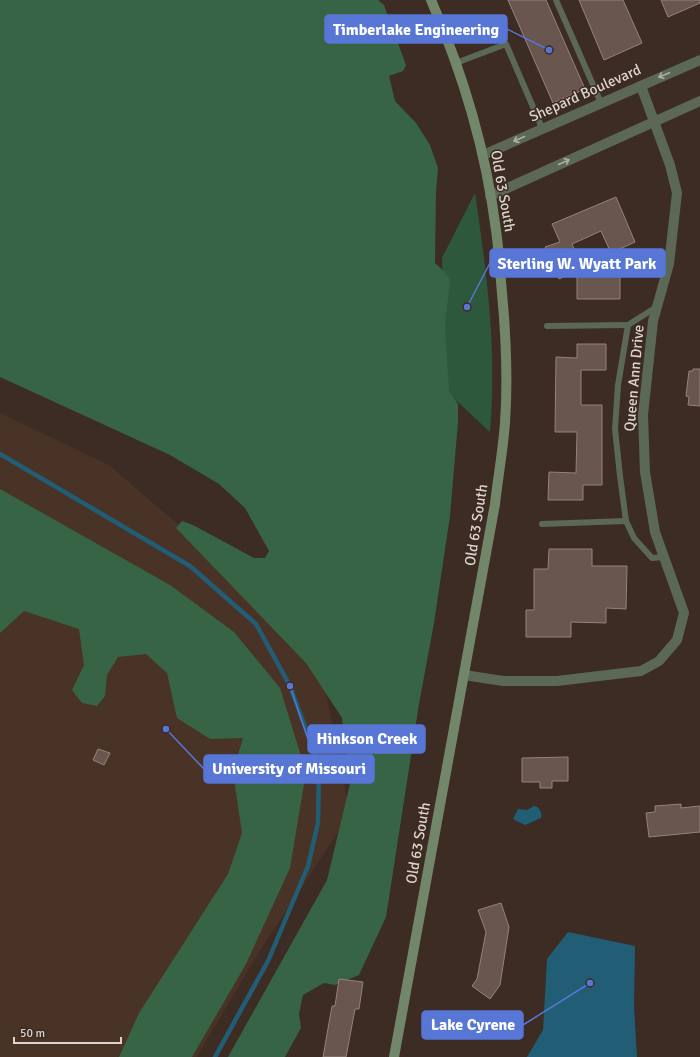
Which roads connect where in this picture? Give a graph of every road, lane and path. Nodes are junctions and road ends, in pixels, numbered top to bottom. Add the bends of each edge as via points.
1 (431, 0) edge
2 (556, 0) edge
3 (700, 60) edge
4 (456, 63) junction
5 (640, 86) junction
6 (700, 101) edge
7 (600, 103) junction
8 (655, 121) junction
9 (542, 128) junction
10 (483, 155) junction
11 (490, 196) junction
12 (658, 306) junction
13 (628, 325) junction
14 (547, 326) dead end
15 (626, 521) junction
16 (542, 524) dead end
17 (664, 557) junction
18 (464, 675) junction
19 (394, 1057) edge

1 - 4 main road, Old 63 South
2 - 7 lane
3 -> 5 street, Shepard Boulevard
4 - 9 lane via 506,44
4 - 10 main road, Old 63 South
5 - 7 street, Shepard Boulevard
5 - 8 street, Queen Ann Drive
6 - 8 street
7 - 9 street, Shepard Boulevard
11 -> 8 street
8 - 12 street, Queen Ann Drive via 677,193 669,264
9 -> 10 street, Shepard Boulevard
10 - 11 main road, Old 63 South
11 - 18 main road, Old 63 South via 496,230 506,337 505,422 495,504
12 - 13 lane
12 - 17 street, Queen Ann Drive via 643,415 645,472 655,532
13 - 14 lane
13 - 15 lane via 618,385 615,429
15 - 16 lane
15 - 17 lane via 634,538 652,558
17 - 18 street, Queen Ann Drive via 684,613 677,640 659,661 641,671 556,681 503,682
18 - 19 main road, Old 63 South

